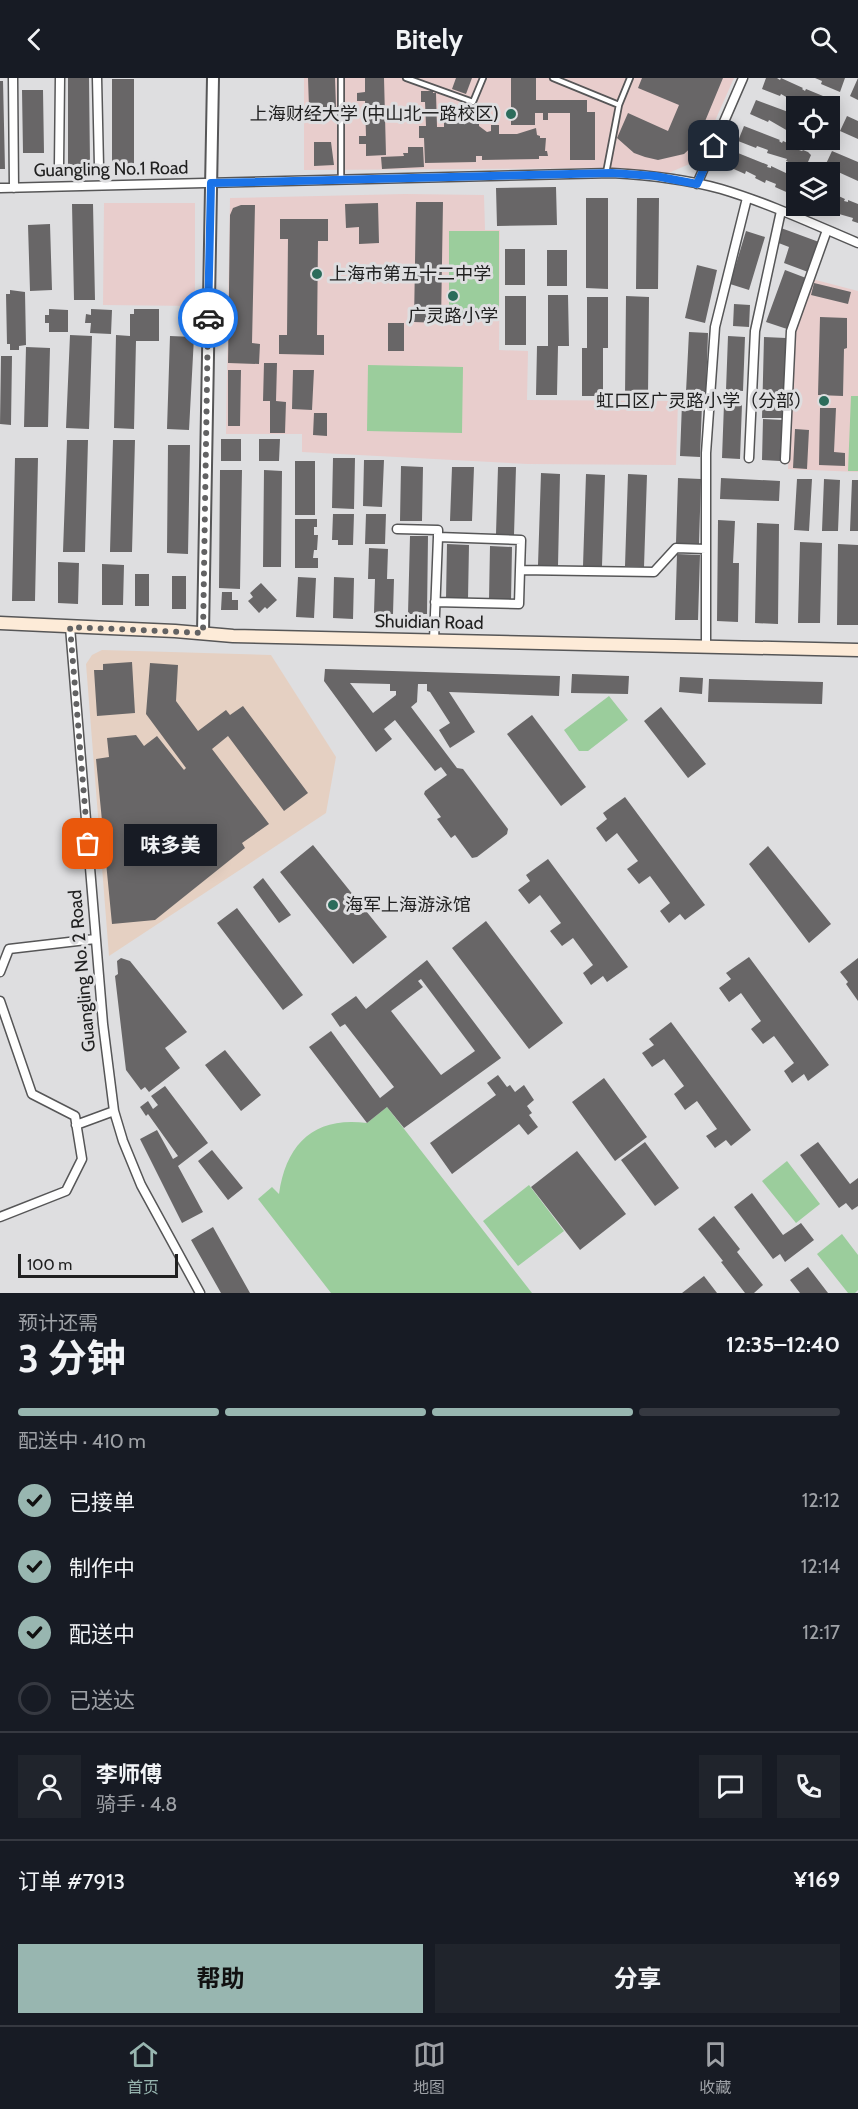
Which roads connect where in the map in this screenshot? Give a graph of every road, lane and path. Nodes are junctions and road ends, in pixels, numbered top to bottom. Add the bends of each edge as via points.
1 (13, 78) edge
2 (60, 78) edge
3 (97, 78) edge
4 (213, 78) edge
5 (341, 78) edge
6 (406, 78) edge
7 (483, 78) edge
8 (554, 78) edge
9 (630, 78) edge
10 (743, 78) edge
11 (619, 105) junction
12 (59, 165) dead end
13 (99, 166) dead end
14 (606, 173) junction
15 (341, 180) junction
16 (211, 183) junction
17 (697, 184) junction
18 (0, 188) edge
19 (15, 188) junction
20 (747, 198) junction
21 (781, 211) junction
22 (827, 230) junction
23 (858, 243) edge
24 (749, 458) dead end
25 (785, 459) dead end
26 (397, 529) dead end
27 (438, 537) junction
28 (706, 549) junction
29 (520, 570) junction
30 (435, 602) junction
31 (0, 623) edge
32 (70, 627) junction
33 (203, 633) junction
34 (434, 640) junction
35 (706, 646) junction
36 (858, 650) edge
37 (95, 939) junction
38 (0, 972) edge
39 (0, 1001) edge
40 (114, 1111) junction
41 (76, 1125) junction
42 (0, 1217) edge
43 (200, 1293) edge

1 - 19 street
2 - 12 street
3 - 13 street
4 - 16 street
5 - 15 lane
6 - 7 lane via 473,102
8 - 11 lane
9 - 11 lane
10 - 17 street
11 - 14 lane
14 - 15 street, Guangling No.1 Road
14 - 17 street, Guangling No.1 Road
15 - 16 street, Guangling No.1 Road
16 - 19 street, Guangling No.1 Road
16 - 33 street
17 - 20 street, Guangling No.1 Road
18 - 19 street, Guangling No.1 Road
20 - 21 street, Guangling No.1 Road
20 - 28 street via 715,327 706,453
21 - 22 street, Guangling No.1 Road
21 - 24 street via 755,331
22 - 23 street, Guangling No.1 Road
22 - 25 street via 790,331
26 - 27 street via 438,530
27 - 29 street via 521,540
27 - 30 street
28 - 29 street via 676,548 654,572
28 - 35 street
29 - 30 street via 519,604
30 - 34 street
31 - 32 main road, Shuidian Road
32 - 33 main road, Shuidian Road
32 - 37 street, Guangling No. 2 Road
33 - 34 main road, Shuidian Road
34 - 35 main road, Shuidian Road
35 - 36 main road, Shuidian Road
37 - 38 street via 9,949
37 - 40 street, Guangling No. 2 Road
39 - 41 street via 32,1094 75,1116
40 - 41 street
40 - 43 street, Guangling No. 2 Road via 141,1185
41 - 42 street via 82,1160 66,1191

